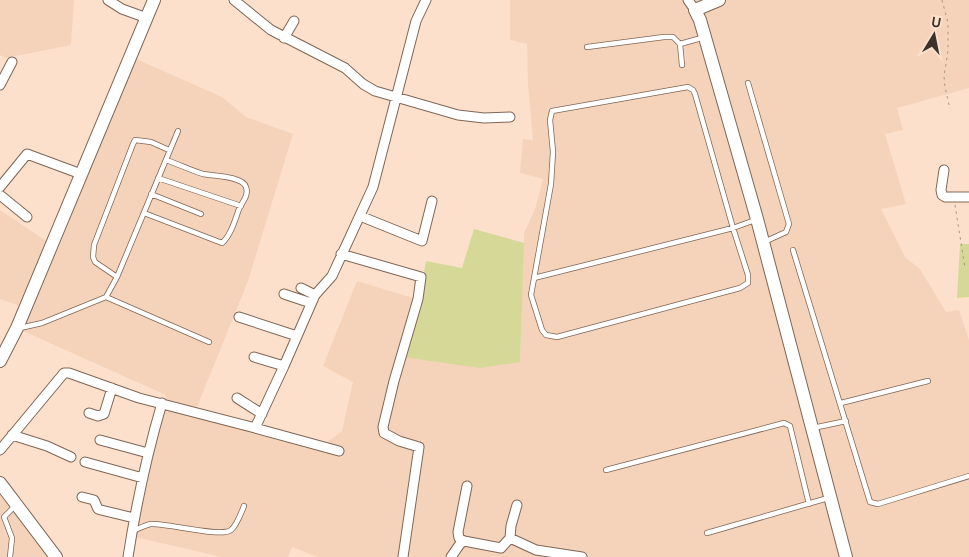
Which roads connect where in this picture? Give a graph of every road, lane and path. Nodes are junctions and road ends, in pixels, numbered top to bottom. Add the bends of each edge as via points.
1 (108, 0) edge
2 (154, 0) edge
3 (234, 0) edge
4 (426, 0) edge
5 (719, 0) edge
6 (942, 0) edge
7 (692, 5) edge
8 (147, 18) junction
9 (294, 21) dead end
10 (705, 37) junction
11 (284, 38) junction
12 (680, 44) junction
13 (587, 48) dead end
14 (12, 62) dead end
15 (682, 65) dead end
16 (748, 82) dead end
17 (0, 84) edge
18 (397, 98) junction
19 (950, 109) dead end
20 (510, 117) dead end
21 (178, 131) dead end
22 (169, 150) junction
23 (166, 160) junction
24 (944, 170) dead end
25 (81, 174) junction
26 (158, 178) junction
27 (0, 187) edge
28 (0, 194) edge
29 (151, 194) junction
30 (954, 197) junction
31 (969, 197) edge
32 (432, 201) dead end
33 (241, 206) junction
34 (144, 213) junction
35 (201, 214) dead end
36 (360, 216) junction
37 (27, 217) dead end
38 (757, 219) junction
39 (733, 228) junction
40 (763, 242) junction
41 (793, 250) dead end
42 (341, 254) junction
43 (965, 268) dead end
44 (117, 277) junction
45 (534, 278) junction
46 (301, 288) dead end
47 (284, 294) dead end
48 (106, 297) junction
49 (313, 299) junction
50 (239, 317) dead end
51 (16, 328) junction
52 (297, 336) junction
53 (209, 342) dead end
54 (254, 357) dead end
55 (0, 361) edge
56 (284, 366) junction
57 (928, 381) dead end
58 (112, 388) junction
59 (237, 398) dead end
60 (162, 403) junction
61 (841, 403) junction
62 (89, 413) dead end
63 (262, 414) junction
64 (846, 421) junction
65 (255, 428) junction
66 (812, 429) junction
67 (12, 435) junction
68 (100, 440) dead end
69 (0, 450) edge
70 (339, 451) dead end
71 (148, 453) junction
72 (71, 457) dead end
73 (85, 462) dead end
74 (606, 470) dead end
75 (969, 476) edge
76 (143, 478) junction
77 (0, 483) edge
78 (467, 486) dead end
79 (82, 497) dead end
80 (830, 498) junction
81 (809, 504) junction
82 (16, 505) junction
83 (517, 505) dead end
84 (244, 506) dead end
85 (134, 518) junction
86 (132, 531) junction
87 (707, 532) dead end
88 (510, 538) junction
89 (464, 542) junction
90 (535, 553) edge
91 (10, 557) edge
92 (56, 557) edge
93 (128, 557) edge
94 (403, 557) edge
95 (451, 557) edge
96 (582, 557) edge
97 (846, 557) edge

1 - 8 street
2 - 8 street
3 - 11 street
4 - 18 street via 416,21
5 - 7 street
6 - 19 path via 948,23 944,76
7 - 10 street
8 - 25 street
9 - 11 street
10 - 12 lane
10 - 38 street
11 - 18 street via 335,62 375,91
12 - 13 lane via 673,37 664,37
12 - 15 lane
14 - 17 street
16 - 40 lane via 789,224 786,232
18 - 20 street via 458,115
18 - 36 street via 373,187
21 - 22 lane
22 - 23 lane
22 - 44 lane via 142,140 135,140 133,144 93,252 95,262
23 - 26 lane
23 - 33 lane via 203,174 243,183 247,194
24 - 30 street via 941,194
25 - 27 street via 27,154
25 - 51 street
26 - 29 lane
26 - 33 lane
28 - 37 street
29 - 34 lane
29 - 35 lane
30 - 31 street
30 - 43 path
32 - 36 street via 422,241
33 - 34 lane via 222,243
34 - 44 lane
36 - 42 street
38 - 39 lane
38 - 40 street
39 - 45 lane
39 - 45 lane via 749,279 745,286 556,337 549,337 542,330 531,295
39 - 45 lane via 691,88 554,110 550,120 552,184
40 - 66 street
41 - 61 lane
42 - 49 street via 332,276
42 - 94 street via 422,277 382,427 384,433 394,439 419,447
44 - 48 lane
46 - 49 street
47 - 49 street
48 - 51 lane via 42,323
48 - 53 lane
49 - 52 street
50 - 52 street
51 - 55 street
52 - 56 street
54 - 56 street
56 - 63 street
57 - 61 lane
58 - 60 street
58 - 62 street via 104,414
58 - 67 street via 64,373
59 - 63 street
60 - 65 street
60 - 71 street
61 - 64 lane
63 - 65 street
64 - 66 lane
64 - 75 lane via 868,500 872,503 878,504
65 - 70 street
66 - 80 street
67 - 69 street
67 - 72 street
68 - 71 street
71 - 76 street
73 - 76 street
74 - 81 lane via 784,423 790,426
76 - 85 street
77 - 82 street
78 - 89 street via 458,532
79 - 85 street via 94,500 98,509
80 - 81 lane
80 - 97 street
81 - 87 lane
82 - 91 lane via 4,517 12,538
82 - 92 street
83 - 88 street
84 - 86 lane via 233,529 228,532 149,524
85 - 86 street
86 - 93 street
88 - 89 street via 501,548
88 - 90 street
89 - 95 street
90 - 96 street

